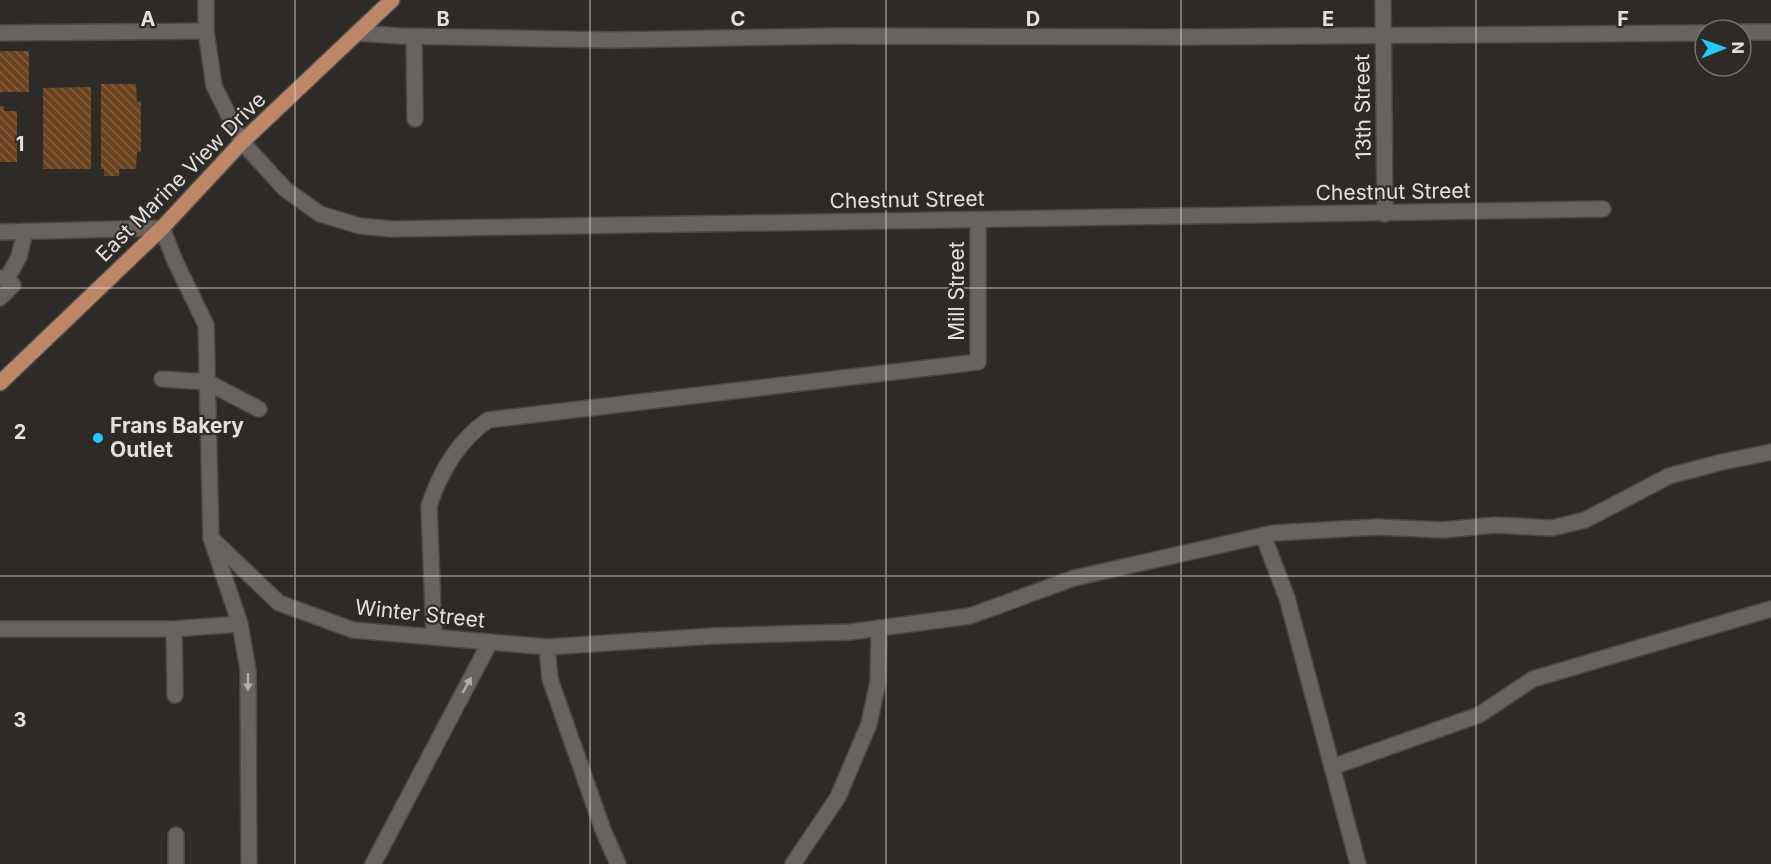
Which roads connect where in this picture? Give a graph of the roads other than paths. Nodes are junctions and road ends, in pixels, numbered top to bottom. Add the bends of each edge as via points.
1 (206, 0) edge
2 (1383, 0) edge
3 (385, 2) edge
4 (206, 31) junction
5 (1753, 32) edge
6 (1771, 32) edge
7 (0, 33) edge
8 (357, 33) junction
9 (1693, 33) edge
10 (1383, 36) junction
11 (414, 37) junction
12 (415, 119) dead end
13 (242, 142) junction
14 (1603, 209) dead end
15 (1385, 214) junction
16 (978, 220) junction
17 (162, 228) junction
18 (25, 231) junction
19 (0, 232) edge
20 (3, 278) edge
21 (0, 298) edge
22 (162, 379) dead end
23 (207, 382) junction
24 (0, 383) edge
25 (259, 409) dead end
26 (1771, 452) edge
27 (1263, 535) junction
28 (211, 538) junction
29 (1771, 609) edge
30 (240, 624) junction
31 (174, 628) junction
32 (879, 628) junction
33 (0, 629) edge
34 (434, 637) junction
35 (490, 642) junction
36 (547, 647) junction
37 (175, 695) dead end
38 (1332, 767) junction
39 (176, 835) dead end
40 (176, 864) edge
41 (249, 864) edge
42 (373, 864) edge
43 (618, 864) edge
44 (792, 864) edge
45 (1358, 864) edge

1 - 4 street, Chestnut Street
2 - 10 street, 13th Street
3 - 8 main road, East Marine View Drive
4 - 7 street
4 - 13 street, Chestnut Street via 214,86
5 - 6 street
8 - 11 street
8 - 13 main road, East Marine View Drive
9 - 10 street
10 - 11 street via 611,40
10 - 15 street, 13th Street
11 - 12 street
13 - 16 street, Chestnut Street via 285,189 320,214 360,226 392,229
13 - 17 main road, East Marine View Drive
14 - 15 street, Chestnut Street
15 - 16 street, Chestnut Street
16 - 34 street, Mill Street via 978,362 488,420 476,429 445,467 429,506
17 - 18 street
17 - 23 street via 206,325
17 - 24 main road, East Marine View Drive
18 - 19 street
18 - 20 street via 20,257
20 - 21 street via 13,285
22 - 23 street
23 - 25 street
23 - 28 street
26 - 27 street, Winter Street via 1669,476 1585,520 1552,528 1377,527
27 - 32 street, Winter Street via 1074,579 970,616
27 - 38 street via 1287,598
28 - 30 street
28 - 34 street, Winter Street via 279,603 353,630
29 - 38 street via 1533,680 1479,715
30 - 31 street
30 -> 41 street via 248,670
31 - 33 street
31 - 37 street
32 - 36 street, Winter Street
32 - 44 street via 878,682 869,724 838,797
34 - 35 street, Winter Street
35 - 36 street, Winter Street
42 -> 35 street
36 - 43 street via 550,680
38 - 45 street
39 - 40 street

